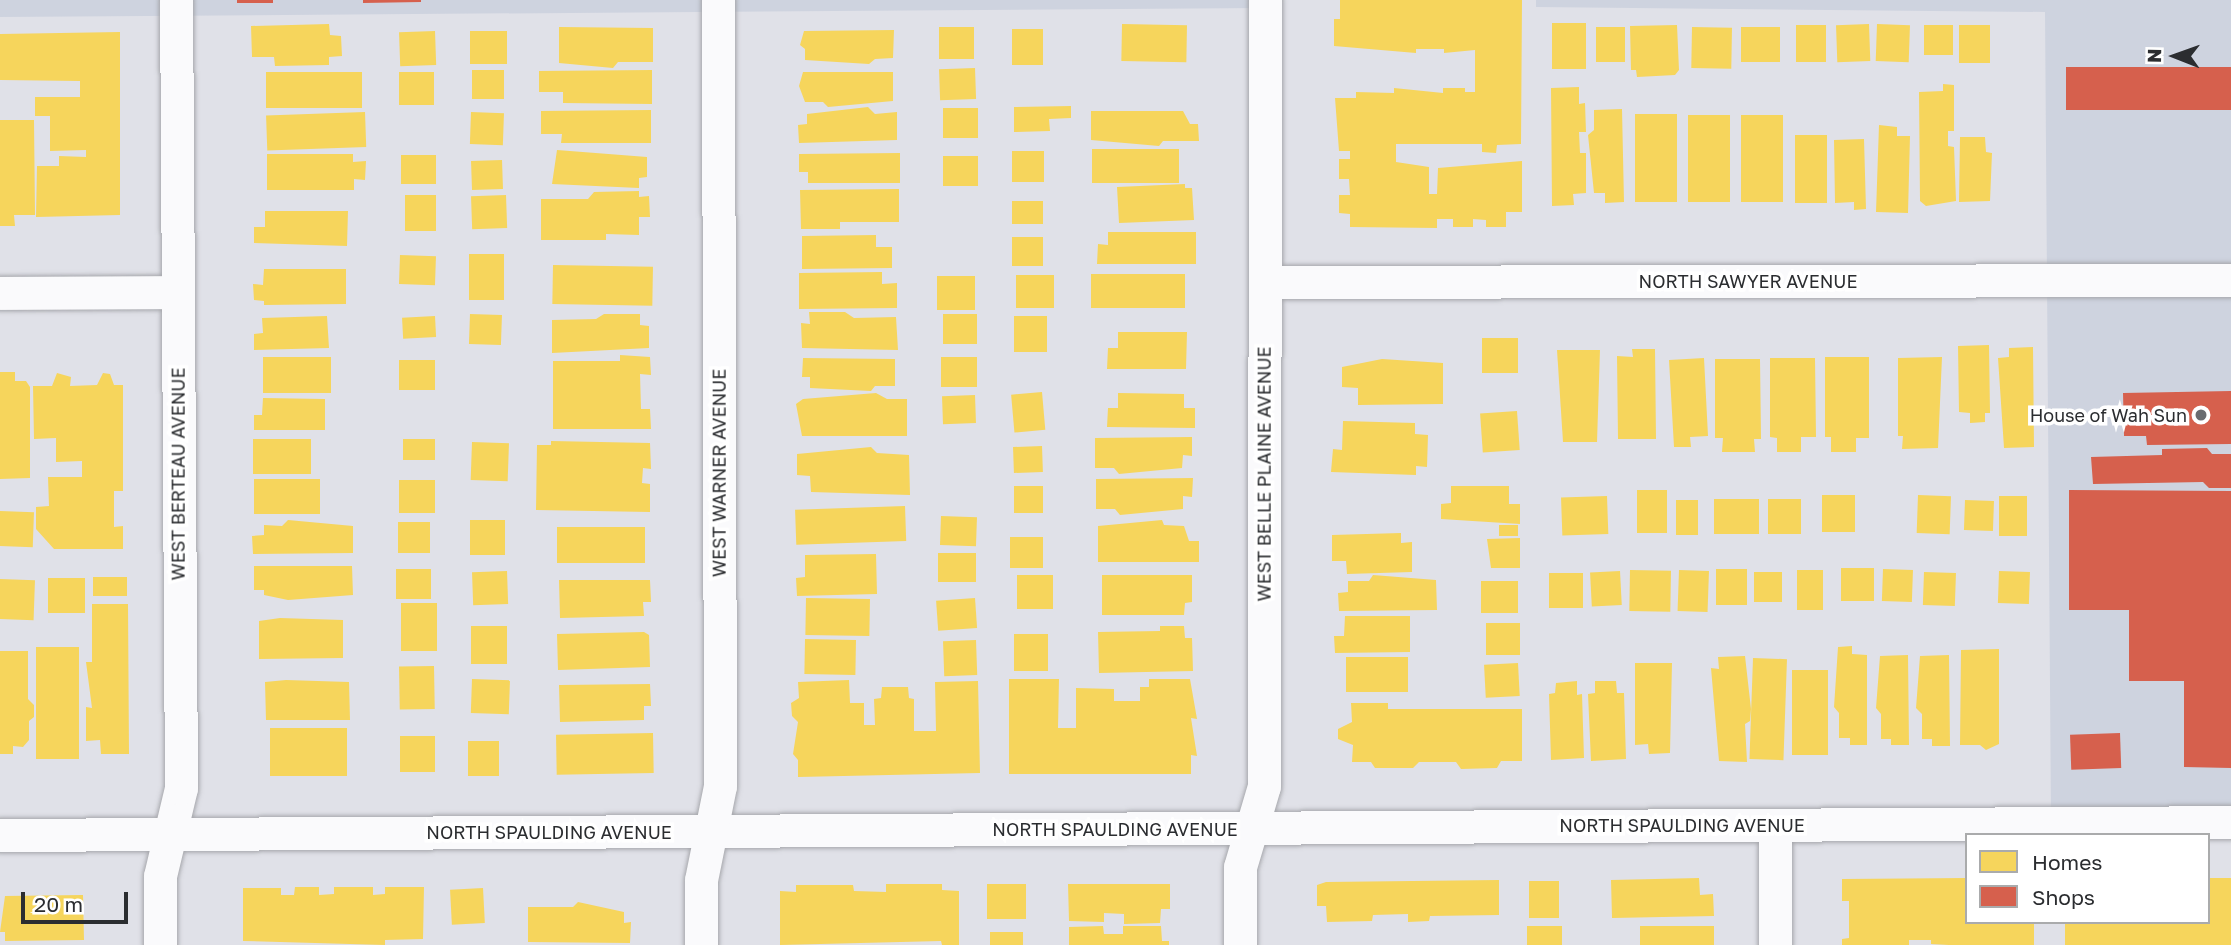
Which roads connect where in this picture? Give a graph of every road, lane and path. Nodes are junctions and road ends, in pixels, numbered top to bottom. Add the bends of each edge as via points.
1 (176, 0) edge
2 (718, 0) edge
3 (1265, 0) edge
4 (2231, 280) edge
5 (1265, 282) junction
6 (177, 292) junction
7 (0, 293) edge
8 (2231, 822) edge
9 (1775, 825) junction
10 (1252, 828) junction
11 (712, 831) junction
12 (170, 834) junction
13 (0, 835) edge
14 (160, 945) edge
15 (701, 945) edge
16 (1240, 945) edge
17 (1775, 945) edge

1 - 6 street, WEST BERTEAU AVENUE
2 - 11 street, WEST WARNER AVENUE via 720,786
3 - 5 street, WEST BELLE PLAINE AVENUE
4 - 5 street, NORTH SAWYER AVENUE
5 - 10 street, WEST BELLE PLAINE AVENUE via 1264,786
6 - 7 street
6 - 12 street, WEST BERTEAU AVENUE via 181,801
8 - 9 street, NORTH SPAULDING AVENUE
9 - 10 street, NORTH SPAULDING AVENUE
9 - 17 street
10 - 11 street, NORTH SPAULDING AVENUE
10 - 16 street, WEST BELLE PLAINE AVENUE via 1240,867
11 - 12 street, NORTH SPAULDING AVENUE
11 - 15 street, WEST WARNER AVENUE via 701,880
12 - 13 street, NORTH SPAULDING AVENUE
12 - 14 street, WEST BERTEAU AVENUE via 159,876

